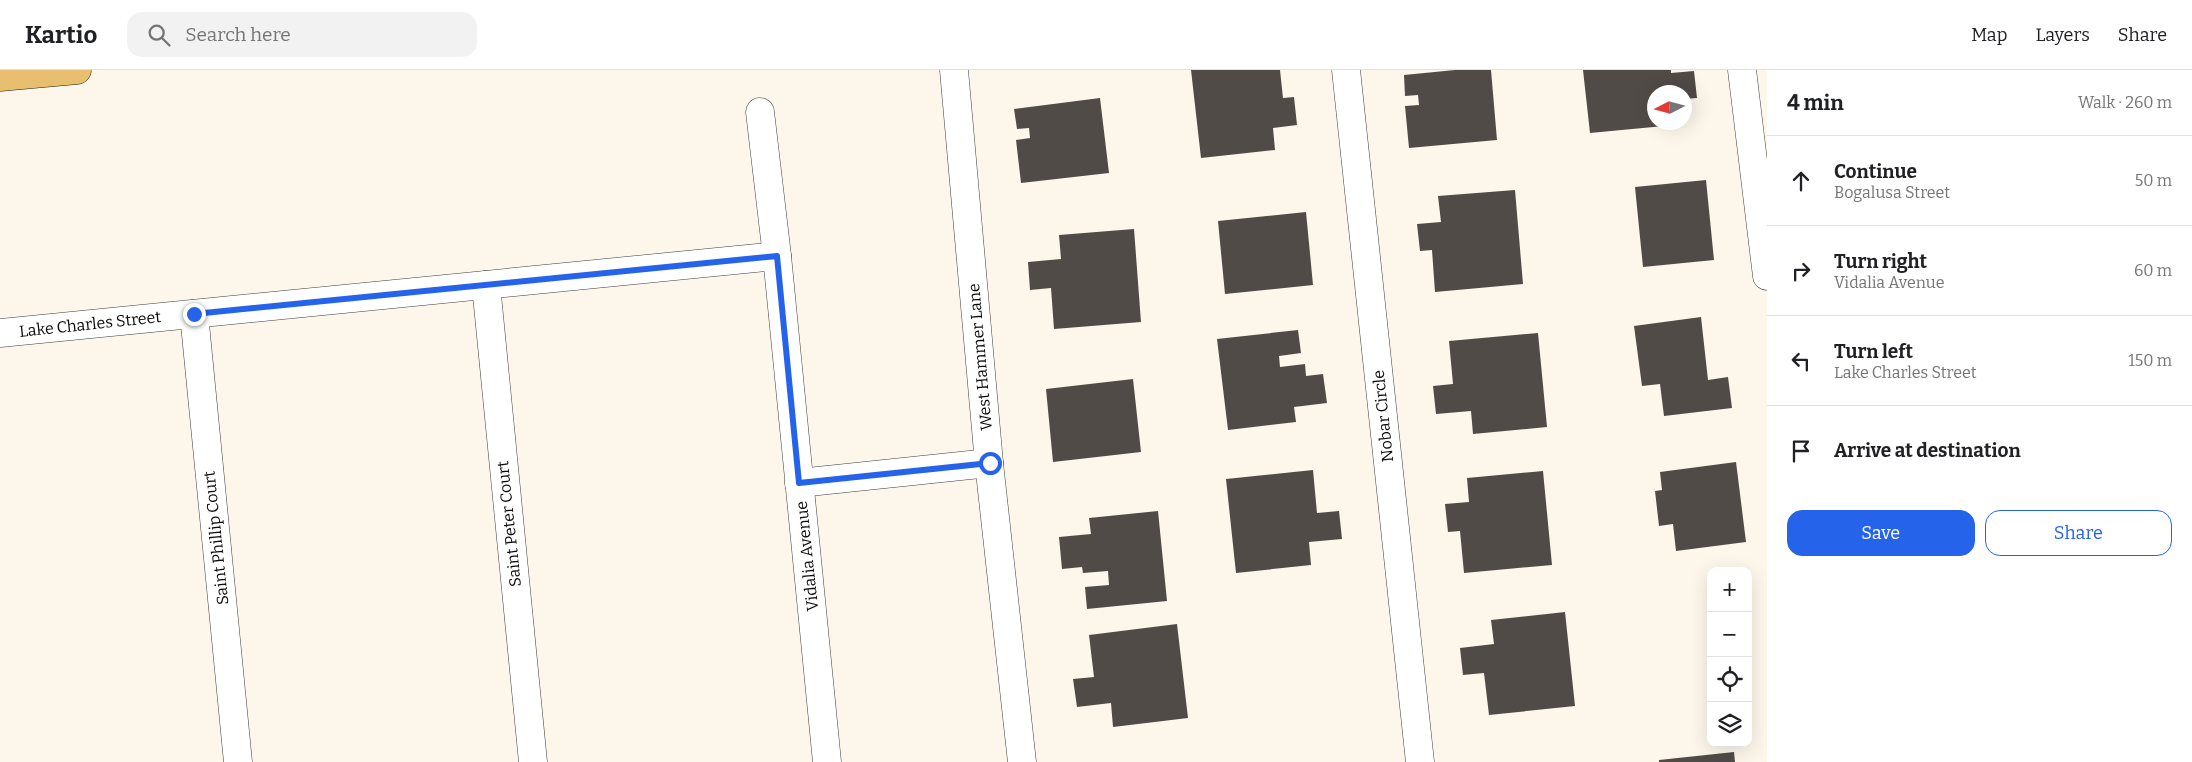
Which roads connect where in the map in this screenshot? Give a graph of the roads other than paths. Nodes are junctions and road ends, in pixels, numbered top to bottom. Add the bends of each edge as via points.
1 (77, 70) edge
2 (954, 70) edge
3 (1346, 70) edge
4 (1742, 70) edge
5 (0, 77) edge
6 (760, 112) dead end
7 (777, 256) junction
8 (1767, 276) edge
9 (486, 285) junction
10 (194, 314) junction
11 (0, 333) edge
12 (990, 463) junction
13 (799, 483) junction
14 (238, 762) edge
15 (533, 762) edge
16 (827, 762) edge
17 (1022, 762) edge
18 (1420, 762) edge

1 - 5 main road
2 - 12 street, West Hammer Lane
3 - 18 street, Nobar Circle
4 - 8 street
6 - 7 street, Vidalia Avenue
7 - 9 street, Lake Charles Street
7 - 13 street, Vidalia Avenue
9 - 10 street, Lake Charles Street
9 - 15 street, Saint Peter Court
10 - 11 street, Lake Charles Street
10 - 14 street, Saint Phillip Court
12 - 13 street
12 - 17 street, West Hammer Lane
13 - 16 street, Vidalia Avenue

